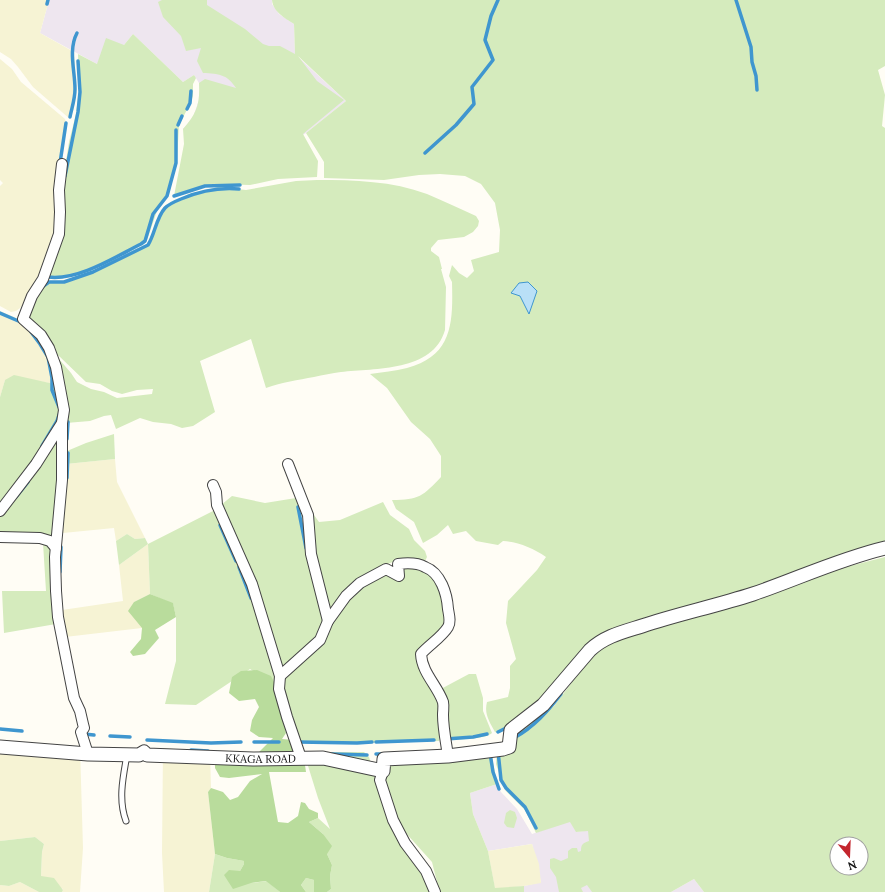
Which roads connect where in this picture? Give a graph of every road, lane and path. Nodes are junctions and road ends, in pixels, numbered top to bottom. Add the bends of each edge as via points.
1 (62, 164) dead end
2 (62, 423) junction
3 (288, 464) dead end
4 (213, 485) dead end
5 (0, 511) edge
6 (0, 537) edge
7 (56, 548) junction
8 (885, 548) edge
9 (328, 621) junction
10 (280, 676) junction
11 (0, 747) edge
12 (88, 754) junction
13 (127, 754) junction
14 (448, 756) junction
15 (301, 758) junction
16 (383, 772) junction
17 (126, 821) dead end
18 (435, 892) edge

1 - 2 street via 59,234 43,279 32,296 23,319 41,335 49,348 56,367 64,410
2 - 5 street via 36,464
2 - 7 street via 62,480
3 - 9 street via 308,515 311,554
4 - 10 street via 217,504 252,584
6 - 7 street via 40,538 50,541
7 - 12 street via 58,617 74,698 84,724 81,732
8 - 14 street via 844,560 752,594 658,620 602,640 586,654 543,705 512,730 509,748
9 - 10 street via 320,640
9 - 14 street via 346,596 360,583 386,569 399,576 398,564 405,563 426,567 436,575 445,591 450,620 448,627 422,654 422,661 444,705
10 - 15 street via 279,689
11 - 12 street, KKAGA ROAD
12 - 13 street, KKAGA ROAD
13 - 15 street, KKAGA ROAD via 144,752 147,755
13 - 17 lane via 122,783 122,811
14 - 16 street via 384,759
15 - 16 street, KKAGA ROAD via 323,758
16 - 18 street via 380,780 393,820 405,843 426,871

